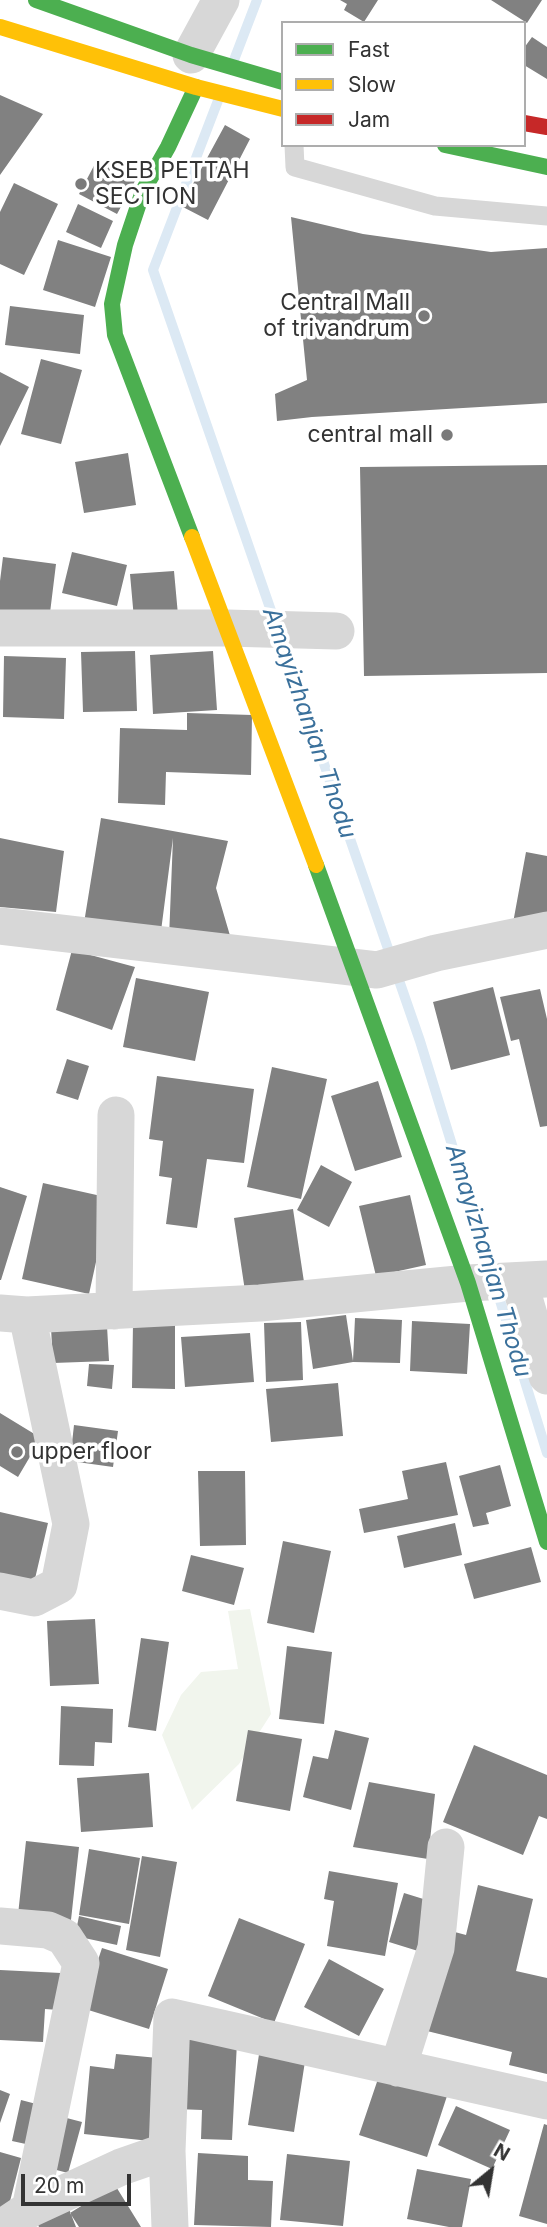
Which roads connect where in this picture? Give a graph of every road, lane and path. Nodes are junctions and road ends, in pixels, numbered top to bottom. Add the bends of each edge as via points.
1 (36, 0) edge
2 (221, 0) edge
3 (0, 27) edge
4 (201, 73) junction
5 (281, 82) edge
6 (281, 108) edge
7 (526, 123) edge
8 (547, 127) edge
9 (294, 147) edge
10 (454, 147) edge
11 (547, 167) edge
12 (547, 216) edge
13 (0, 628) edge
14 (227, 628) junction
15 (336, 631) dead end
16 (0, 926) edge
17 (547, 930) edge
18 (366, 969) junction
19 (116, 1115) dead end
20 (533, 1280) edge
21 (468, 1283) junction
22 (114, 1311) junction
23 (13, 1314) edge
24 (547, 1376) edge
25 (547, 1542) edge
26 (0, 1591) edge
27 (446, 1847) dead end
28 (0, 1926) edge
29 (398, 2067) junction
30 (547, 2101) edge
31 (167, 2151) junction
32 (17, 2218) edge
33 (170, 2227) edge

1 - 4 street
2 - 4 street
3 - 4 street
4 - 5 street
4 - 6 street
4 - 14 street via 143,191 112,303 115,335
7 - 8 street
9 - 12 lane via 295,167 435,206
10 - 11 street
13 - 14 street
14 - 15 street
14 - 18 street
16 - 18 street
17 - 18 street
18 - 21 street
19 - 22 street
20 - 21 street
20 - 24 street
21 - 22 street via 260,1303
21 - 25 street
22 - 23 street
23 - 26 street via 71,1524 60,1585 34,1598
27 - 29 street via 436,1948
28 - 32 street via 48,1930 64,1937 81,1963
29 - 30 street
29 - 31 street via 172,2017
31 - 32 street via 121,2167
31 - 33 street

